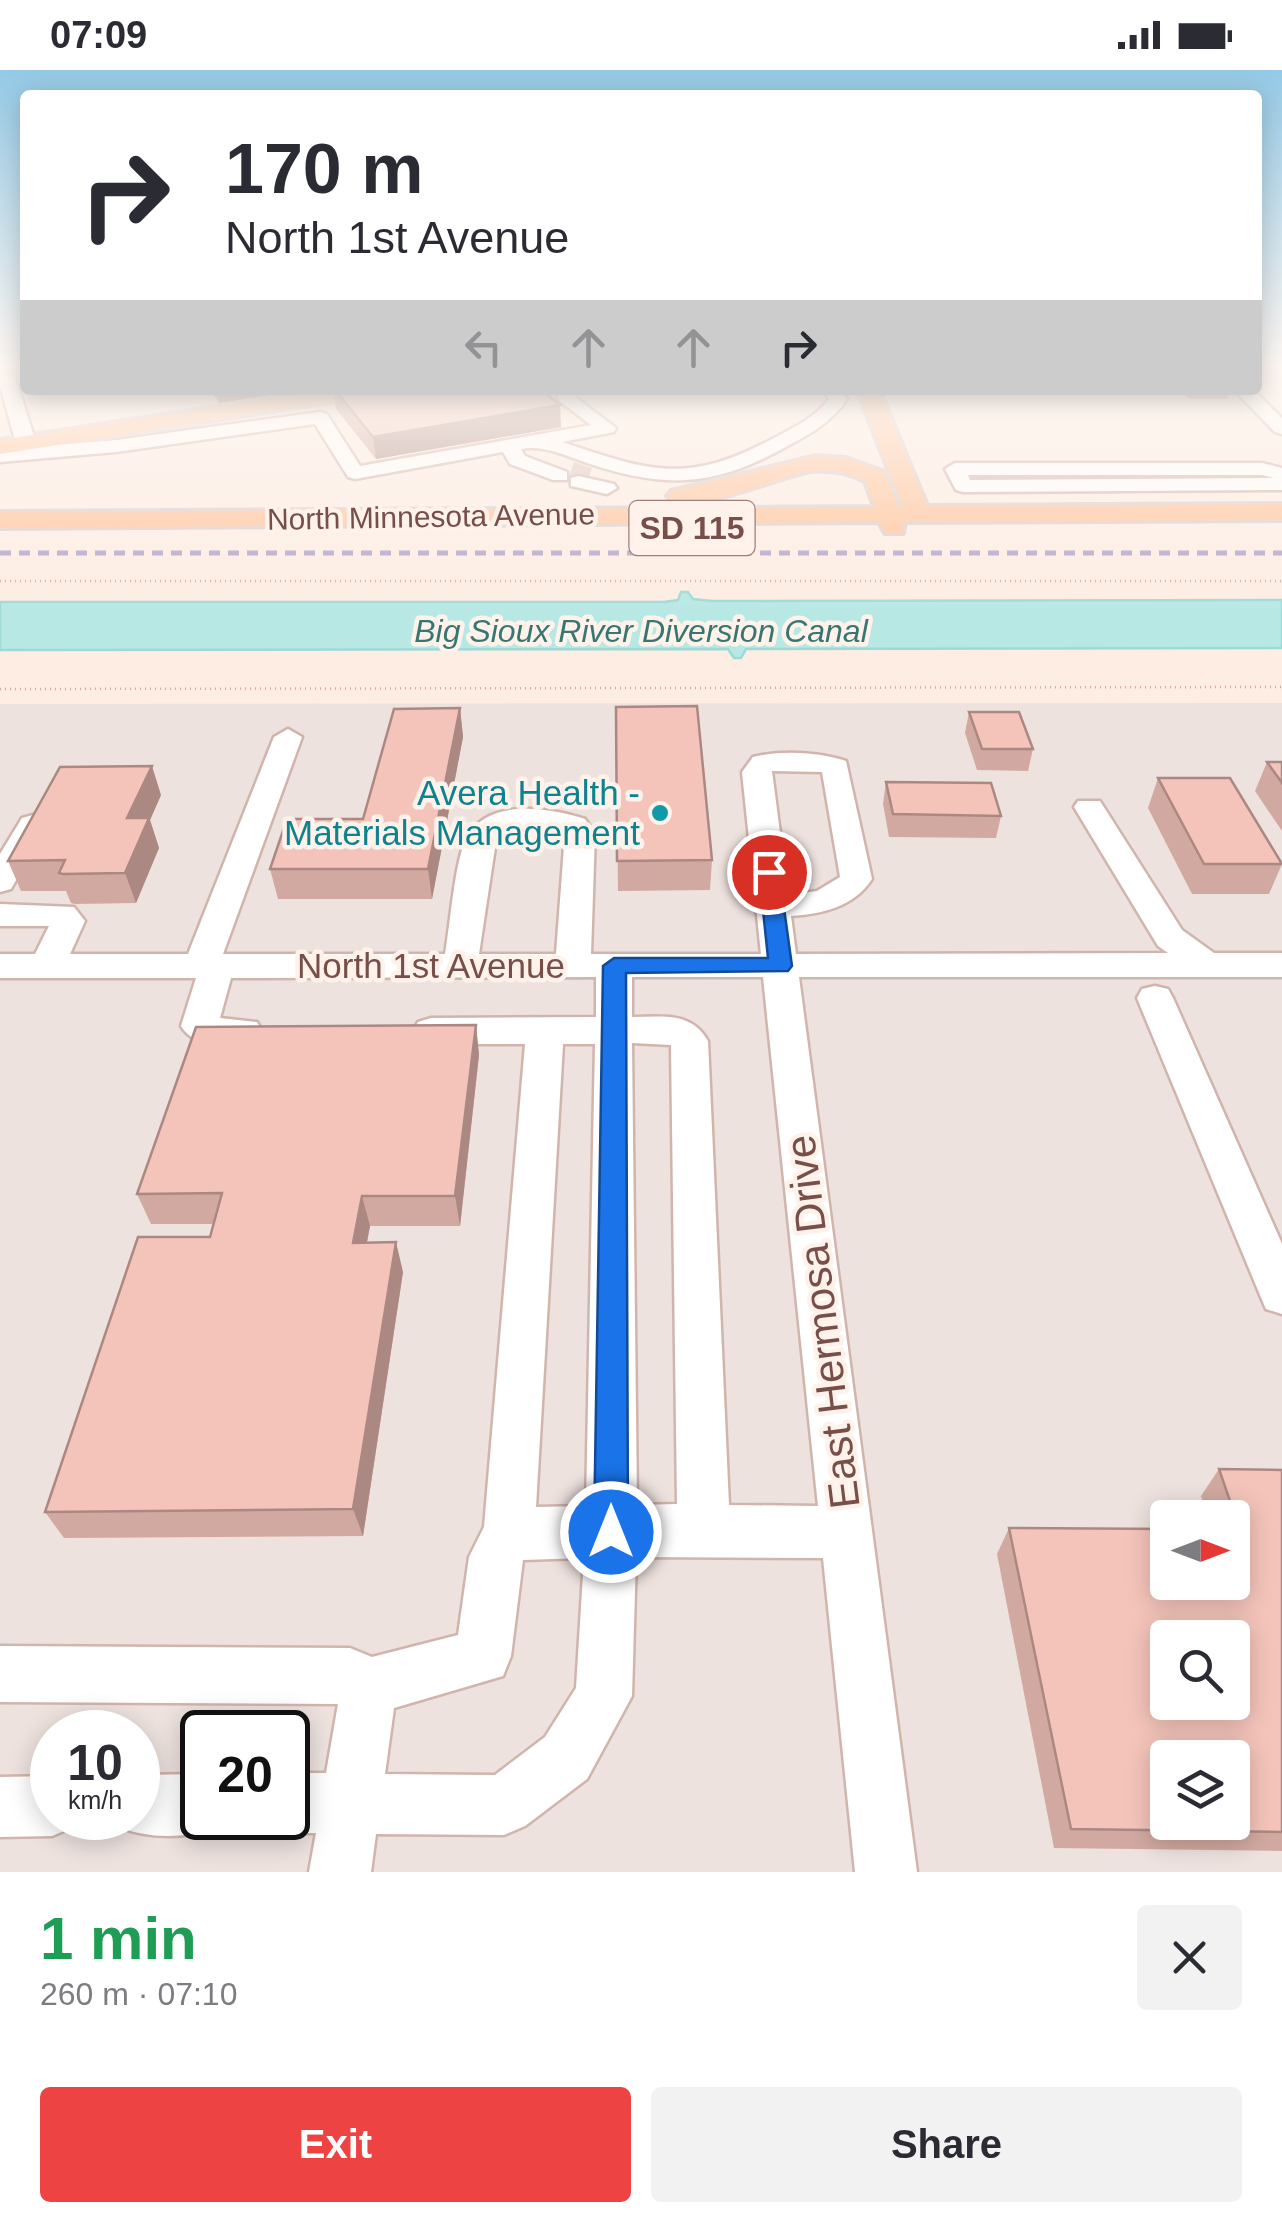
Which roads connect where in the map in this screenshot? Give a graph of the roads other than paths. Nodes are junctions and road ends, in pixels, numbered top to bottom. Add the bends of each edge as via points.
1 (65, 450) edge
2 (340, 450) edge
3 (488, 450) edge
4 (509, 450) edge
5 (570, 450) tunnel mouth
6 (766, 450) edge
7 (813, 450) edge
8 (881, 450) edge
9 (0, 456) edge
10 (778, 469) junction
11 (1282, 474) edge
12 (1282, 484) edge
13 (660, 499) junction
14 (0, 504) edge
15 (1282, 512) edge
16 (0, 520) edge
17 (906, 520) junction
18 (1282, 526) edge
19 (0, 529) edge
20 (288, 738) dead end
21 (48, 800) edge
22 (1089, 807) dead end
23 (0, 882) edge
24 (773, 906) junction
25 (0, 915) edge
26 (1206, 965) junction
27 (1282, 965) edge
28 (0, 966) edge
29 (47, 966) junction
30 (209, 966) junction
31 (460, 966) junction
32 (594, 966) junction
33 (780, 966) junction
34 (1162, 982) junction
35 (546, 1029) junction
36 (614, 1030) junction
37 (284, 1032) edge
38 (396, 1032) edge
39 (1282, 1295) edge
40 (690, 1530) junction
41 (611, 1532) junction
42 (847, 1532) junction
43 (509, 1534) junction
44 (0, 1674) edge
45 (369, 1686) junction
46 (351, 1802) junction
47 (310, 1803) edge
48 (30, 1806) edge
49 (0, 1807) edge
50 (340, 1872) edge
51 (886, 1872) edge

1 - 9 street
2 - 3 street via 355,473
4 - 13 street via 517,460
5 - 6 street via 661,479 717,472
7 - 10 main road
8 - 17 main road
10 - 13 main road via 710,492
10 - 17 main road via 807,463 861,469 876,477
11 - 12 street via 955,469 963,486
13 - 14 main road
15 - 17 main road, North Minnesota Avenue / SD 115
16 - 17 main road, North Minnesota Avenue / SD 115
17 - 18 main road, North Minnesota Avenue / SD 115
17 - 19 main road, North Minnesota Avenue / SD 115
20 - 30 street
21 - 23 street
22 - 26 street via 1170,938
24 - 24 street, East Hermosa Drive via 757,772 770,762 836,767 856,879 829,900
24 - 33 street, East Hermosa Drive
25 - 29 street via 68,920
26 - 27 street
26 - 34 street
28 - 29 street, North 1st Avenue
29 - 30 street, North 1st Avenue
30 - 31 street, North 1st Avenue
30 - 37 street via 198,1026
31 - 32 street, North 1st Avenue
31 - 32 street via 481,839 507,820 543,818 580,832
32 - 33 street, North 1st Avenue
32 - 36 street
33 - 34 street, North 1st Avenue via 1104,965 1131,994
33 - 42 street, East Hermosa Drive
34 - 39 street
35 - 36 street
35 - 38 street
35 - 43 street
36 - 40 street via 676,1030 689,1040 704,1510
36 - 41 street
40 - 41 street
40 - 42 street
41 - 43 street
41 - 46 street via 604,1696 566,1758 504,1805
42 - 51 street, East Hermosa Drive
43 - 45 street via 495,1557 484,1656
44 - 45 street via 350,1676
45 - 46 street
46 - 47 street
46 - 50 street
48 - 49 street

